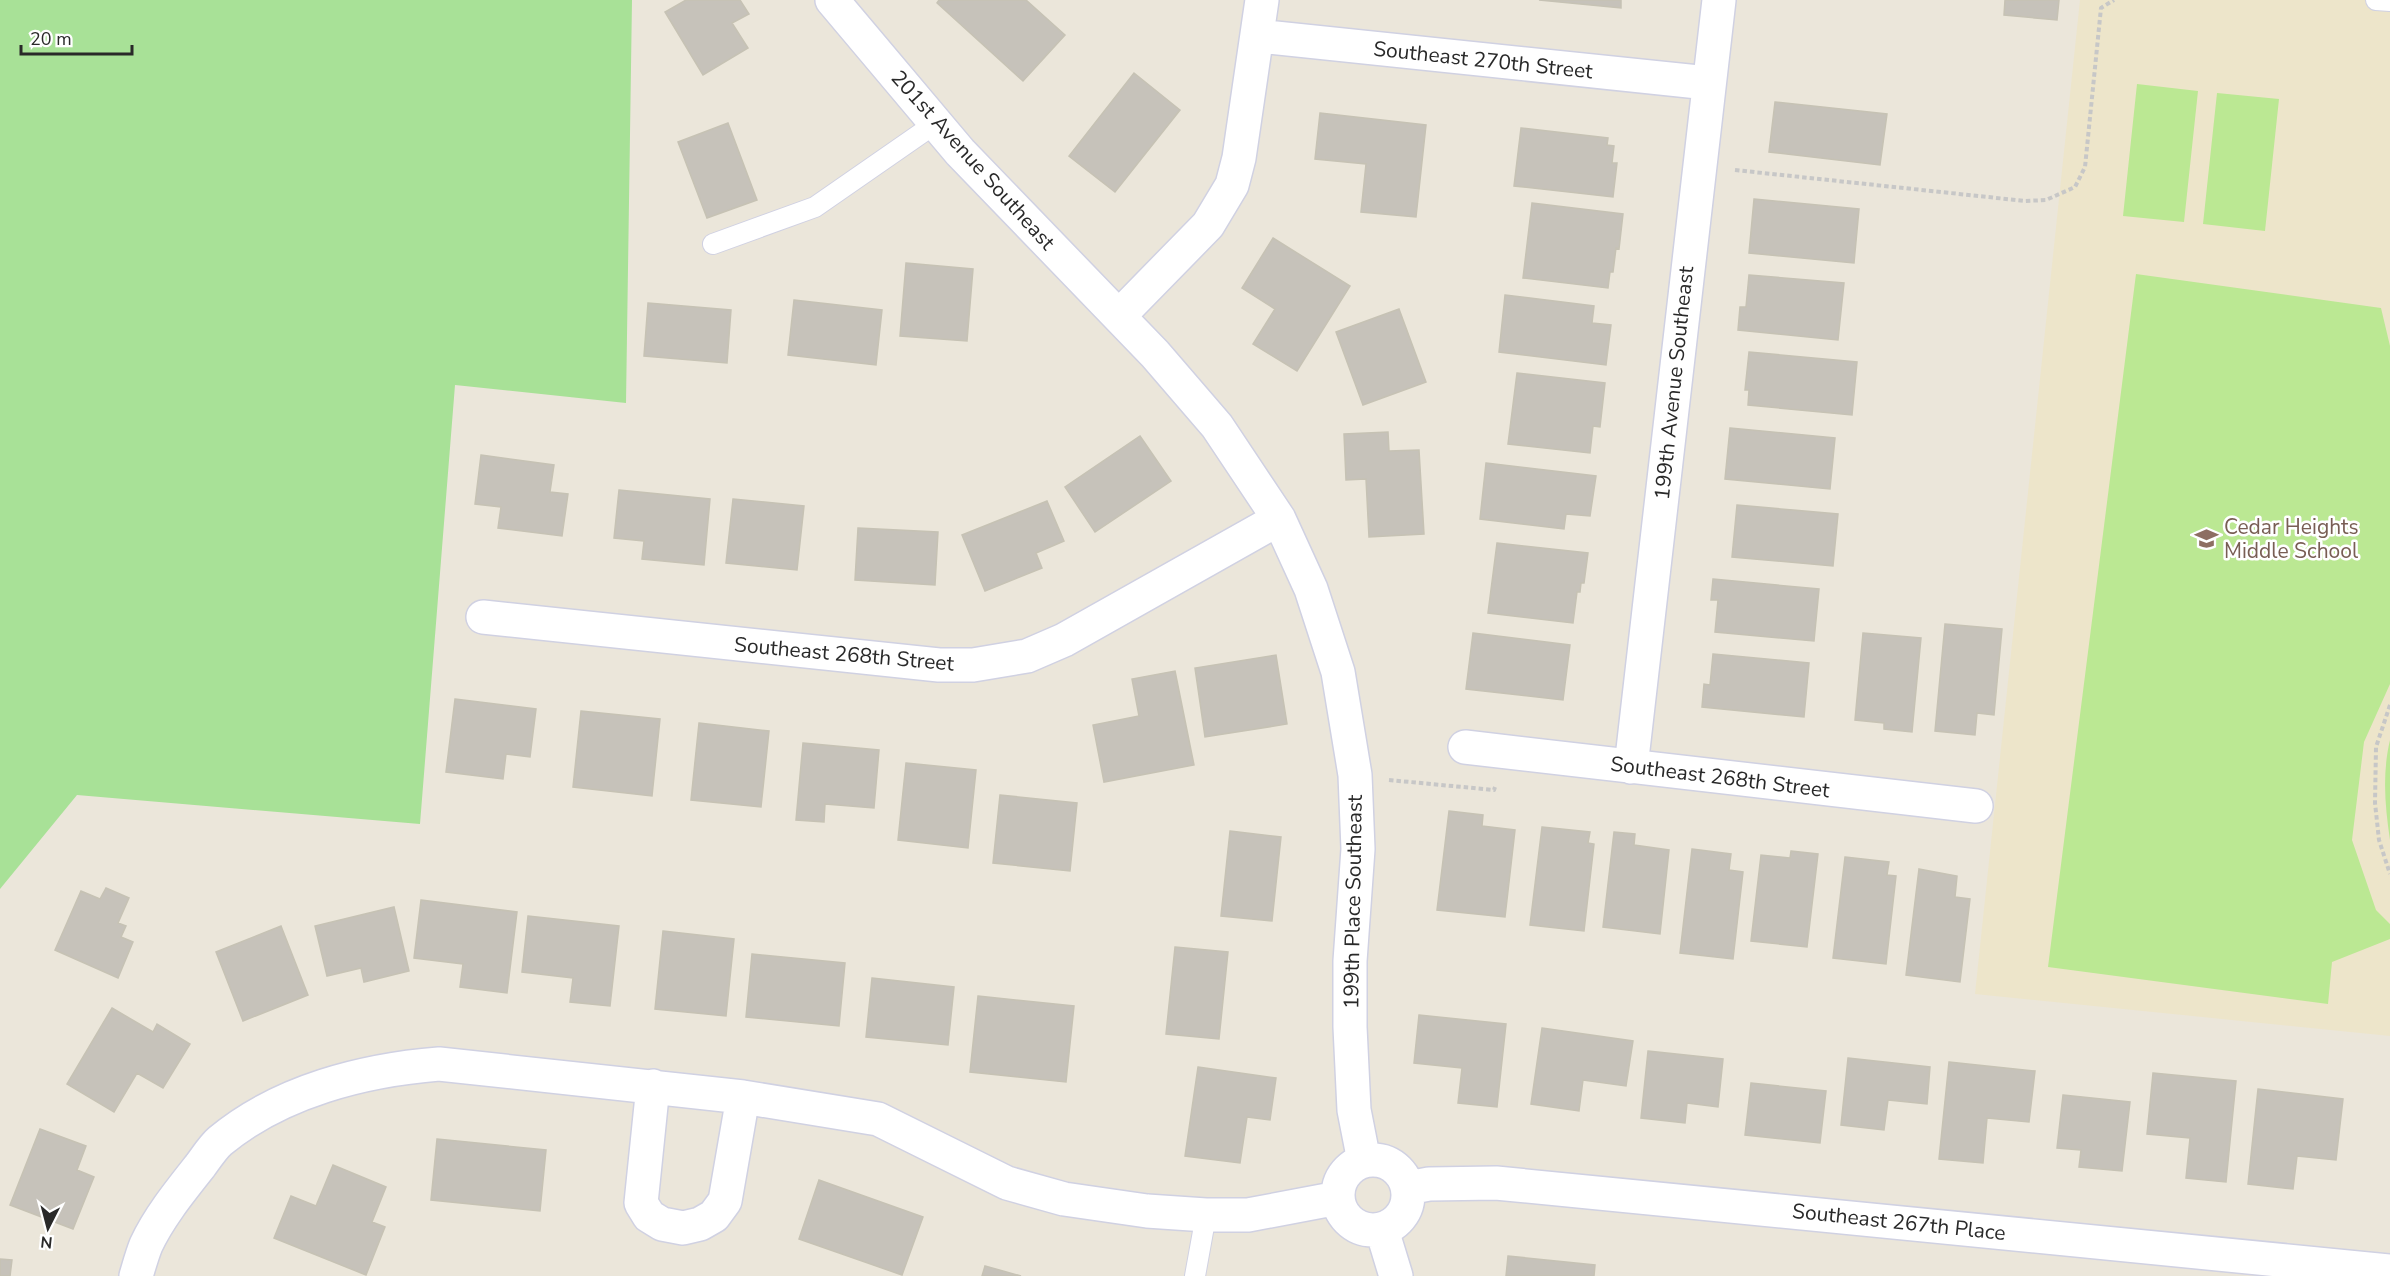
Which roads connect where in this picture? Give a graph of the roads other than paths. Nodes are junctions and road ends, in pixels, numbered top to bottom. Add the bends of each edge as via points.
1 (832, 0) edge
2 (1262, 0) edge
3 (1719, 0) edge
4 (2376, 0) edge
5 (2390, 1) edge
6 (1258, 36) junction
7 (1708, 82) junction
8 (936, 123) junction
9 (713, 244) dead end
10 (1119, 316) junction
11 (1279, 519) junction
12 (483, 617) dead end
13 (1465, 747) dead end
14 (1631, 767) junction
15 (1976, 806) dead end
16 (653, 1086) junction
17 (743, 1097) junction
18 (1364, 1161) junction
19 (1408, 1188) junction
20 (1338, 1198) junction
21 (1206, 1215) junction
22 (1382, 1230) junction
23 (2390, 1271) edge
24 (136, 1276) edge
25 (1195, 1276) edge
26 (1396, 1276) edge

1 - 8 street, 201st Avenue Southeast
2 - 6 street
3 - 7 street, 199th Avenue Southeast
4 - 5 lane
6 - 7 street, Southeast 270th Street
6 - 10 street via 1232,185 1208,225
7 - 14 street, 199th Avenue Southeast
8 - 9 lane via 815,207
8 - 10 street, 201st Avenue Southeast
10 - 11 street, 199th Place Southeast via 1217,426
11 - 12 street, Southeast 268th Street via 1064,640 1027,656 973,665 939,665
11 - 18 street, 199th Place Southeast via 1311,589 1338,672 1355,782 1358,849 1350,1027 1354,1110
13 - 14 street, Southeast 268th Street
14 - 15 street, Southeast 268th Street
16 - 17 street
16 - 17 street via 641,1203 662,1224 683,1228 714,1216 725,1201
16 - 24 street via 439,1064 399,1067 346,1079 287,1100 219,1141 180,1191 146,1245
17 - 21 street via 878,1119 1033,1192 1147,1211
18 - 19 street via 1391,1164
18 - 20 street via 1351,1166 1342,1177
19 - 22 street via 1404,1213
19 - 23 street, Southeast 267th Place via 1496,1183
20 - 21 street via 1248,1215
20 - 22 street via 1344,1217 1354,1226
21 - 25 lane
22 - 26 street

